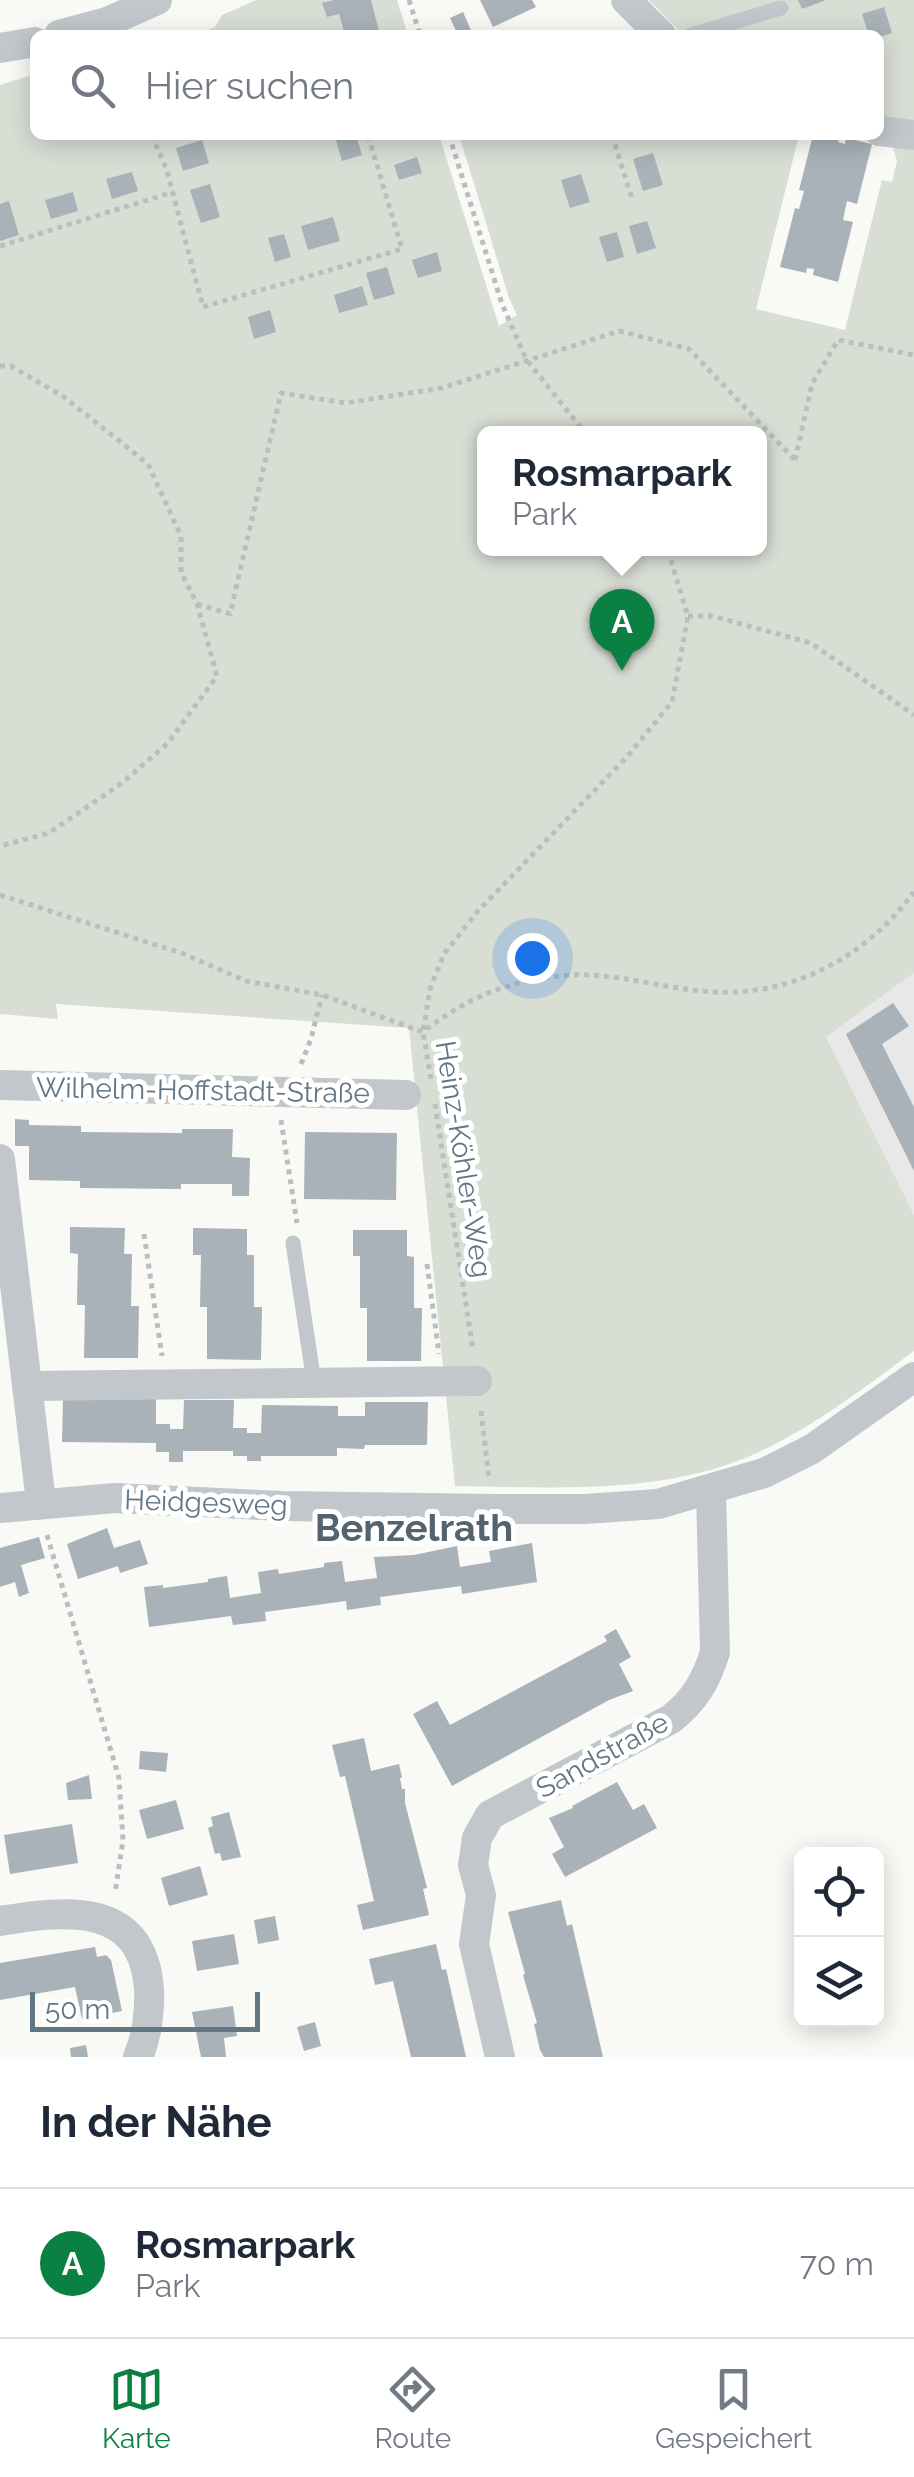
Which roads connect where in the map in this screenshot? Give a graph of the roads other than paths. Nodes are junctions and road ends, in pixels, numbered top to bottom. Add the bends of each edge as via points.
1 (158, 0) edge
2 (626, 0) edge
3 (780, 8) dead end
4 (78, 30) edge
5 (656, 30) edge
6 (707, 30) edge
7 (30, 43) edge
8 (0, 48) edge
9 (884, 132) edge
10 (914, 135) edge
11 (0, 1085) edge
12 (424, 1093) road end
13 (0, 1159) edge
14 (292, 1243) dead end
15 (914, 1377) edge
16 (478, 1381) road end
17 (314, 1382) junction
18 (28, 1386) junction
19 (711, 1491) junction
20 (41, 1502) junction
21 (0, 1508) edge
22 (0, 1921) edge
23 (138, 2057) edge
24 (500, 2057) edge

1 - 4 street
2 - 5 street
3 - 6 lane
7 - 8 street
9 - 10 street
11 - 12 street, Wilhelm-Hoffstadt-Straße
13 - 18 street
14 - 17 lane
15 - 19 street via 812,1449
16 - 17 street
17 - 18 street
18 - 20 street
19 - 20 street, Heidgesweg via 658,1504 585,1509
19 - 24 street, Sandstraße via 715,1652 691,1703 490,1815 477,1838 473,1865 481,1896 474,1944
20 - 21 street, Heidgesweg
22 - 23 street via 75,1914 111,1921 135,1942 150,2005

